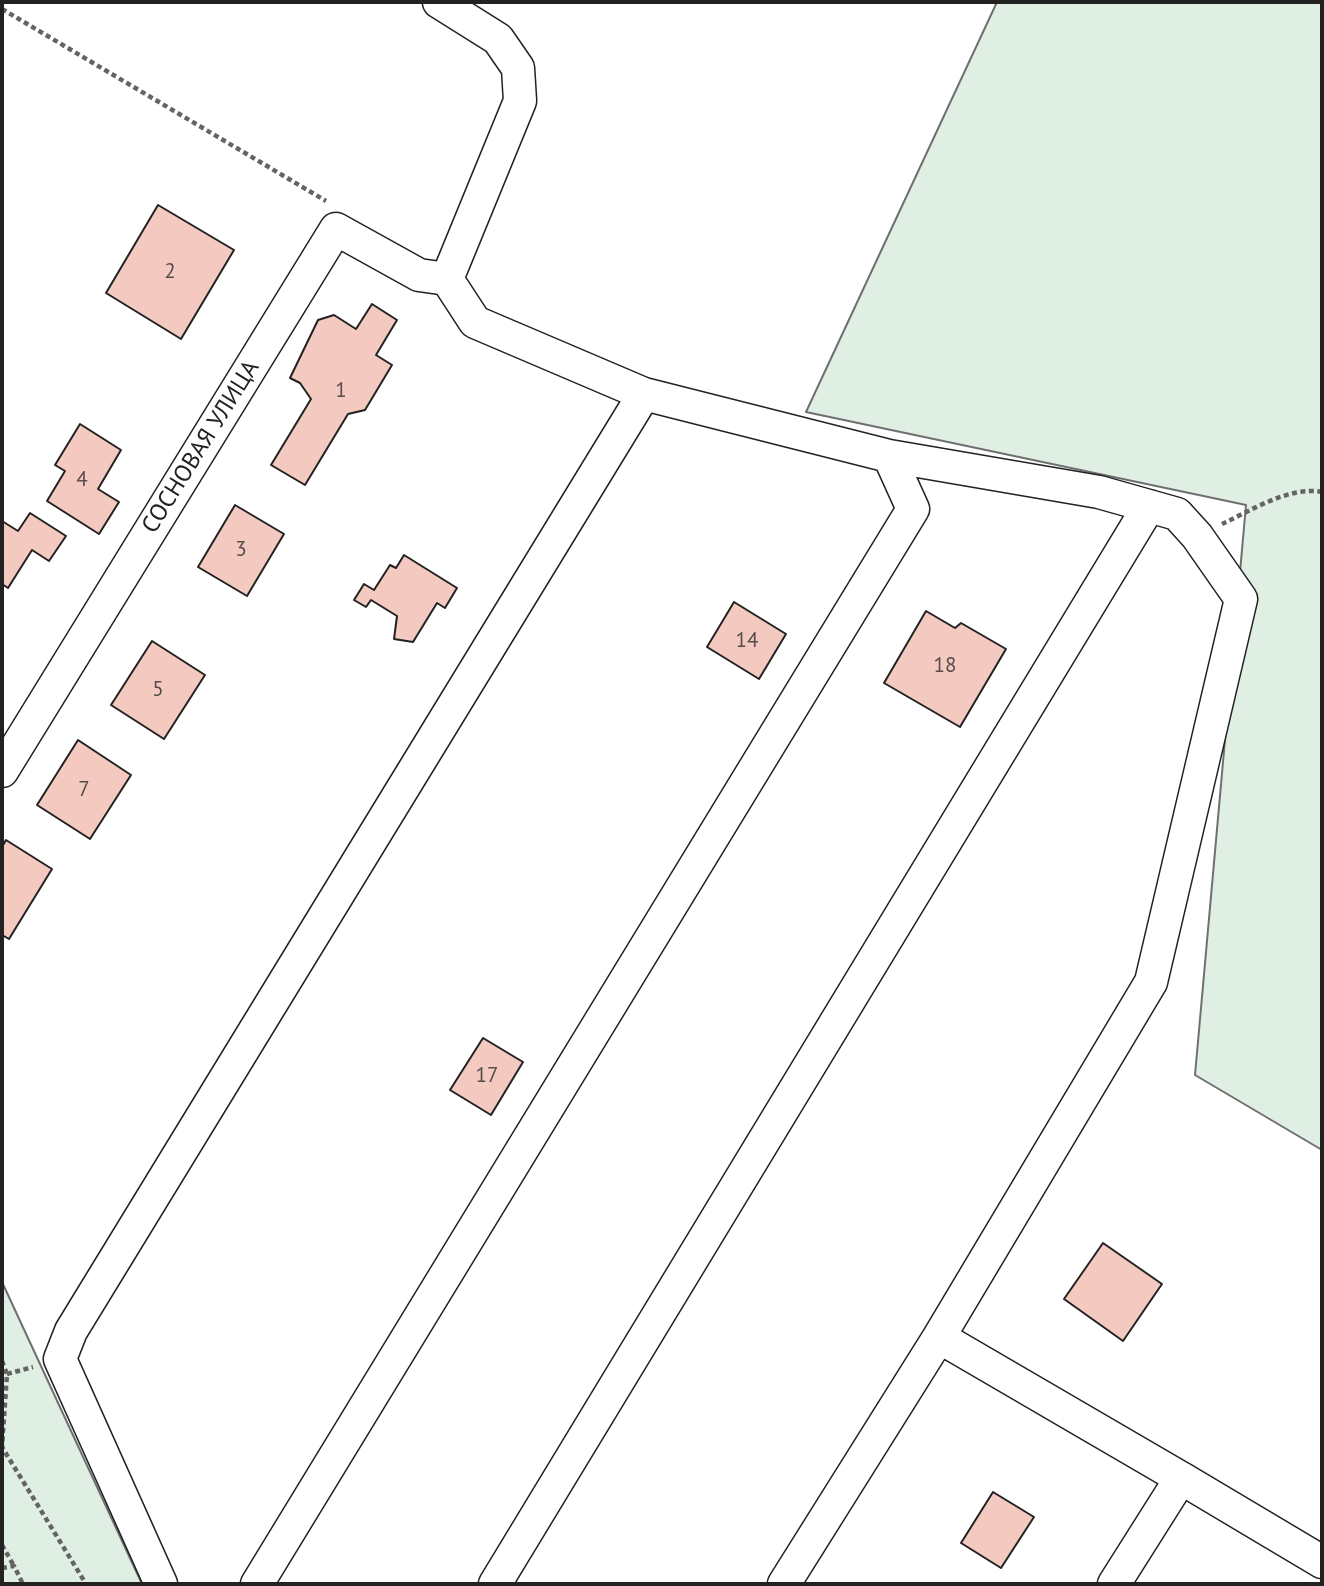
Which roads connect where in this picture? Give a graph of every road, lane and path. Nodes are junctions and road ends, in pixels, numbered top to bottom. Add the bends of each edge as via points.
1 (439, 2) edge
2 (2, 9) edge
3 (336, 229) junction
4 (447, 279) junction
5 (644, 394) junction
6 (889, 457) junction
7 (1322, 492) edge
8 (1149, 506) junction
9 (1197, 536) junction
10 (2, 771) edge
11 (939, 1337) junction
12 (2, 1361) edge
13 (1181, 1478) junction
14 (2, 1545) edge
15 (1322, 1562) edge
16 (14, 1566) junction
17 (2, 1568) edge
18 (23, 1584) edge
19 (86, 1584) edge
20 (161, 1584) edge
21 (257, 1584) edge
22 (495, 1584) edge
23 (784, 1584) edge
24 (1114, 1584) edge

1 - 4 street via 498,39 518,68 520,101
2 - 3 path via 330,203
3 - 4 street via 419,275
3 - 10 street, СОСНОВАЯ УЛИЦА
4 - 5 street via 475,322
5 - 6 street
5 - 20 street via 71,1331 60,1359
6 - 8 street via 1099,492
6 - 21 street via 913,509
7 - 9 path via 1308,489 1269,502
8 - 9 street via 1177,514
8 - 22 street
9 - 11 street via 1241,599 1151,982
11 - 13 street
11 - 23 street
12 - 19 path via 7,1374 2,1447
13 - 15 street
13 - 24 street
14 - 16 path
16 - 17 path
16 - 18 path

